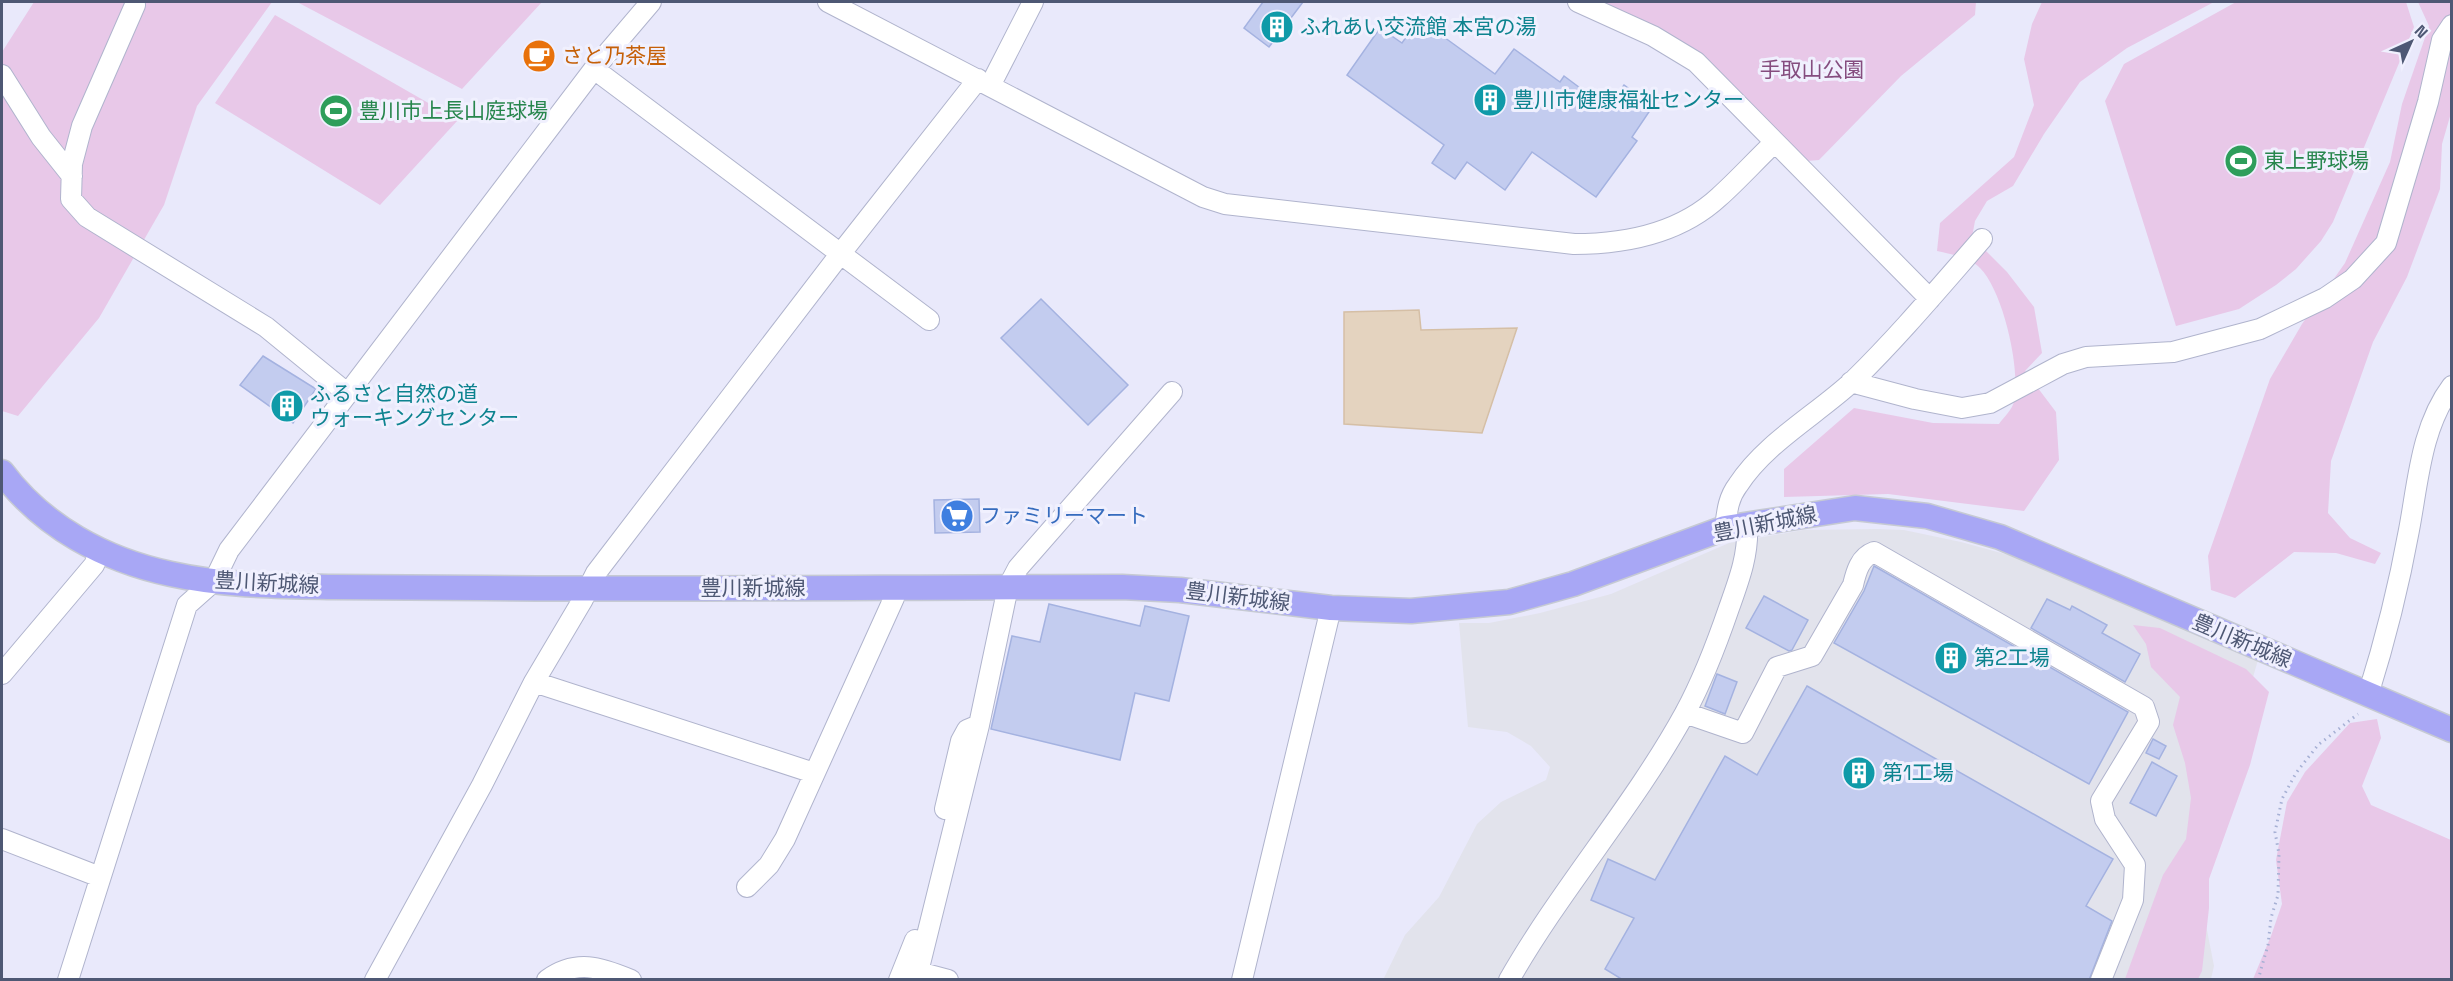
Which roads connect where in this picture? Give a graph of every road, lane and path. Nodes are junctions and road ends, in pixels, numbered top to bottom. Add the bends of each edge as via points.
1 (651, 2) edge
2 (828, 2) edge
3 (1034, 2) edge
4 (1578, 2) edge
5 (135, 4) dead end
6 (2451, 25) edge
7 (594, 69) junction
8 (2, 75) edge
9 (984, 82) junction
10 (1774, 142) junction
11 (72, 176) junction
12 (1982, 239) dead end
13 (841, 252) junction
14 (1930, 299) junction
15 (930, 320) dead end
16 (1851, 382) junction
17 (2451, 386) edge
18 (1172, 392) dead end
19 (348, 394) junction
20 (2, 472) edge
21 (1736, 526) junction
22 (100, 551) junction
23 (214, 581) junction
24 (894, 587) junction
25 (1008, 587) junction
26 (588, 589) junction
27 (1331, 608) junction
28 (2, 674) edge
29 (534, 682) junction
30 (2368, 695) junction
31 (1685, 712) junction
32 (979, 725) junction
33 (2451, 730) edge
34 (814, 773) junction
35 (2, 839) edge
36 (100, 877) junction
37 (747, 887) dead end
38 (917, 976) edge
39 (68, 980) edge
40 (375, 980) edge
41 (546, 980) edge
42 (631, 980) edge
43 (899, 980) edge
44 (948, 980) edge
45 (1242, 980) edge
46 (1509, 980) edge
47 (2101, 980) edge
48 (2258, 980) edge

1 - 7 street
2 - 9 street
3 - 9 street
4 - 10 street via 1678,49 1696,62
5 - 11 street via 82,126
6 - 16 street via 2442,40 2386,243 2353,279 2325,298 2260,329 2173,352 2086,357 2064,364 1990,403 1962,408
7 - 13 street
7 - 19 street
8 - 11 street via 41,137
9 - 10 street via 1203,197 1225,204 1574,244 1609,244 1642,238 1681,223 1717,199
9 - 13 street
10 - 14 street
11 - 19 street via 71,199 87,217 266,327
12 - 14 street
13 - 15 street
13 - 26 street
14 - 16 street
16 - 21 street via 1763,455 1737,485 1727,506
17 - 30 street via 2433,422 2421,460 2407,542
18 - 25 street via 1018,568
19 - 23 street via 229,550
20 - 22 main road, 豊川新城線 via 40,515
21 - 27 main road, 豊川新城線 via 1574,584 1509,602 1411,610
21 - 30 main road, 豊川新城線 via 1855,508 1927,516 2000,537
21 - 31 street via 1748,543 1743,566 1719,637
22 - 23 main road, 豊川新城線 via 151,569
22 - 28 street via 94,565
23 - 26 main road, 豊川新城線 via 245,586
23 - 36 street via 187,605
24 - 25 main road, 豊川新城線
24 - 26 main road, 豊川新城線
24 - 34 street via 894,598
25 - 27 main road, 豊川新城線 via 1180,590
25 - 32 street
26 - 29 street
27 - 45 street
29 - 34 street
29 - 40 street
30 - 33 main road, 豊川新城線
30 - 48 path via 2366,706 2318,745 2282,799 2275,832 2278,894
31 - 46 street
31 - 47 street via 1743,733 1777,667 1812,656 1853,585 1866,554 1874,552 2144,706 2148,722 2101,801 2105,819 2135,865 2133,900
32 - 38 street
32 - 43 street via 967,730 960,741 913,945
34 - 37 street via 785,839 769,865
35 - 36 street
36 - 39 street
38 - 44 street
41 - 42 street via 574,966 602,968

